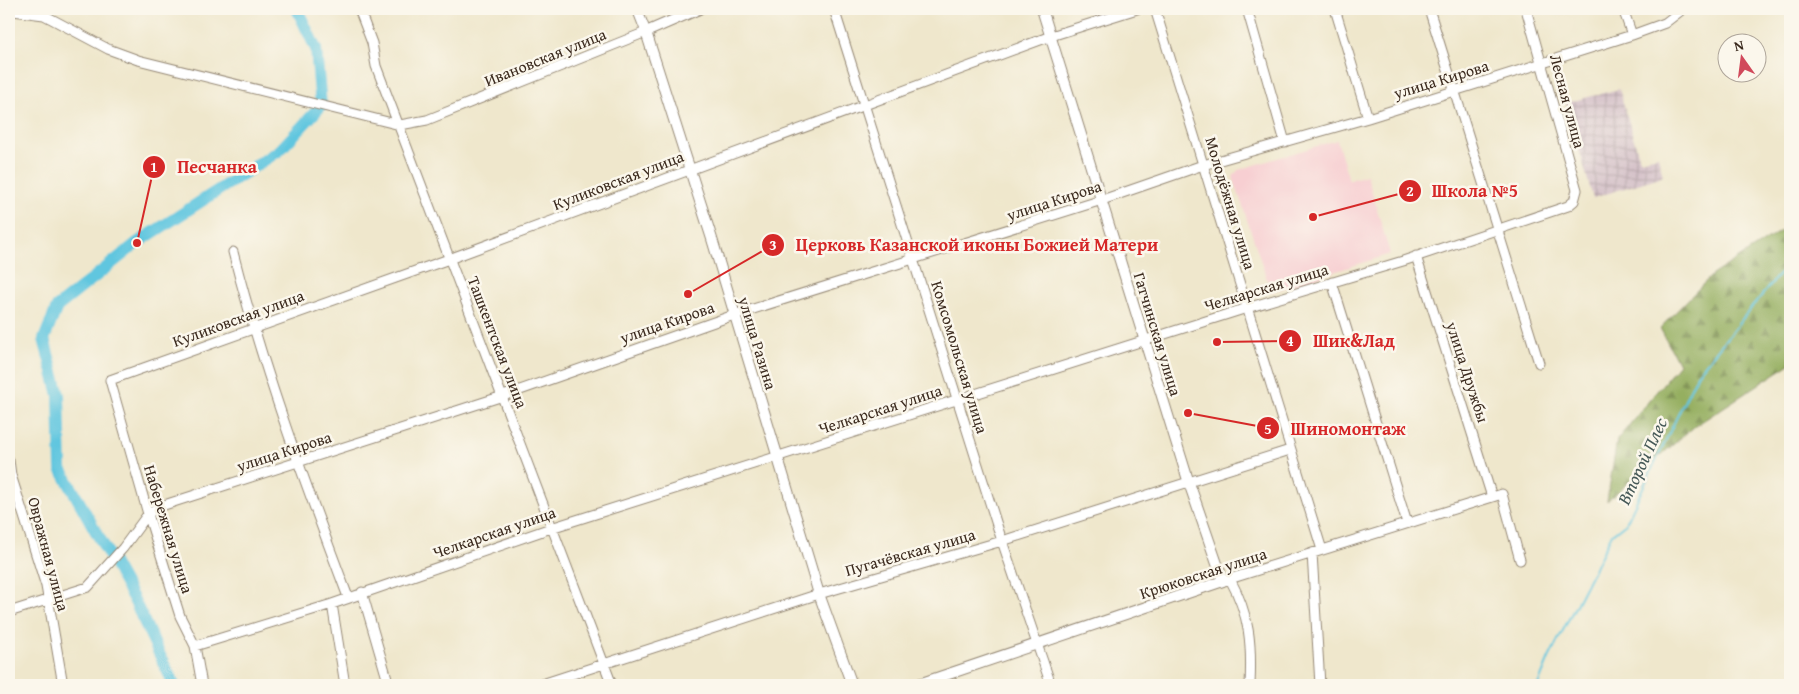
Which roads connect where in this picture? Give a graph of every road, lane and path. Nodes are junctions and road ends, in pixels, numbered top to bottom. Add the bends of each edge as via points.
1 (359, 9) edge
2 (637, 9) edge
3 (700, 9) edge
4 (834, 9) edge
5 (1042, 9) edge
6 (1137, 9) edge
7 (1155, 9) edge
8 (1247, 9) edge
9 (1335, 9) edge
10 (1429, 9) edge
11 (1526, 9) edge
12 (1623, 9) edge
13 (1683, 9) edge
14 (11, 11) edge
15 (45, 12) edge
16 (646, 32) junction
17 (1632, 35) junction
18 (1051, 36) junction
19 (1543, 64) junction
20 (1456, 90) junction
21 (864, 105) junction
22 (1368, 118) junction
23 (400, 125) junction
24 (1285, 142) junction
25 (1203, 166) junction
26 (690, 169) junction
27 (1102, 200) junction
28 (1574, 201) joint
29 (1496, 228) junction
30 (233, 252) dead end
31 (1416, 256) junction
32 (449, 259) junction
33 (914, 259) junction
34 (1332, 282) junction
35 (1247, 308) junction
36 (734, 315) junction
37 (252, 328) junction
38 (1144, 341) junction
39 (1539, 363) dead end
40 (110, 380) joint
41 (502, 396) junction
42 (957, 400) junction
43 (1290, 450) junction
44 (777, 458) junction
45 (9, 460) edge
46 (297, 462) junction
47 (10, 475) edge
48 (1188, 480) junction
49 (1492, 496) junction
50 (148, 514) junction
51 (1407, 523) junction
52 (551, 528) junction
53 (1002, 541) junction
54 (1322, 550) junction
55 (1312, 553) junction
56 (1520, 560) dead end
57 (1227, 580) junction
58 (362, 592) junction
59 (819, 594) junction
60 (348, 597) junction
61 (48, 601) junction
62 (332, 604) junction
63 (9, 612) edge
64 (1038, 645) junction
65 (195, 646) junction
66 (604, 664) junction
67 (63, 685) edge
68 (202, 685) edge
69 (345, 685) edge
70 (388, 685) edge
71 (539, 685) edge
72 (612, 685) edge
73 (852, 685) edge
74 (916, 685) edge
75 (1051, 685) edge
76 (1250, 685) edge
77 (1320, 685) edge

1 - 23 street, Ташкентская улица via 372,43 376,66
2 - 16 street, улица Разина
3 - 16 street, Ивановская улица
4 - 21 street, Комсомольская улица
5 - 18 street, Гатчинская улица
6 - 18 street, Куликовская улица
7 - 25 street, Молодёжная улица
8 - 24 street
9 - 22 street
10 - 20 street
11 - 19 street, Лесная улица
12 - 17 street
13 - 17 street, улица Кирова via 1665,23
14 - 15 street
15 - 23 street via 108,49 138,60
16 - 23 street, Ивановская улица via 427,120
16 - 26 street, улица Разина
17 - 19 street, улица Кирова
18 - 21 street, Куликовская улица
18 - 27 street, Гатчинская улица
19 - 20 street, улица Кирова
19 - 28 street, Лесная улица via 1577,190
20 - 22 street, улица Кирова
20 - 29 street
21 - 26 street, Куликовская улица
21 - 33 street, Комсомольская улица
22 - 24 street, улица Кирова
23 - 32 street, Ташкентская улица
24 - 25 street, улица Кирова
25 - 27 street, улица Кирова
25 - 35 street, Молодёжная улица
26 - 32 street, Куликовская улица
26 - 36 street, улица Разина
27 - 33 street, улица Кирова
27 - 38 street, Гатчинская улица
28 - 29 street, Челкарская улица via 1568,206
29 - 31 street, Челкарская улица
29 - 39 street
30 - 37 street
31 - 34 street, Челкарская улица
31 - 49 street, улица Дружбы
32 - 37 street, Куликовская улица
32 - 41 street, Ташкентская улица
33 - 36 street, улица Кирова
33 - 42 street, Комсомольская улица
34 - 35 street, Челкарская улица
34 - 51 street
35 - 38 street, Челкарская улица
35 - 43 street, Молодёжная улица
36 - 41 street, улица Кирова
36 - 44 street, улица Разина
37 - 40 street, Куликовская улица
37 - 46 street
38 - 42 street, Челкарская улица
38 - 48 street, Гатчинская улица
40 - 50 street, Набережная улица
41 - 46 street, улица Кирова
41 - 52 street, Ташкентская улица
42 - 44 street, Челкарская улица
42 - 53 street, Комсомольская улица
43 - 48 street, Пугачёвская улица
43 - 54 street, Молодёжная улица
44 - 52 street, Челкарская улица
44 - 59 street, улица Разина
45 - 47 street, Овражная улица
46 - 50 street, улица Кирова via 158,507
46 - 60 street
47 - 61 street, Овражная улица
48 - 53 street, Пугачёвская улица
48 - 57 street, Гатчинская улица
49 - 51 street, Крюковская улица
49 - 56 street, Крюковская улица via 1502,494
50 - 61 street via 124,548 88,587
50 - 65 street, Набережная улица via 180,616
51 - 54 street, Крюковская улица
52 - 58 street, Челкарская улица
52 - 66 street, Ташкентская улица
53 - 59 street, Пугачёвская улица
53 - 64 street, Комсомольская улица
54 - 55 street, Крюковская улица
55 - 57 street, Крюковская улица
55 - 77 street
57 - 64 street, Крюковская улица
57 - 76 street, Гатчинская улица via 1244,610 1250,632
58 - 60 street, Челкарская улица
58 - 70 street
59 - 66 street, Пугачёвская улица
59 - 73 street, улица Разина
60 - 62 street, Челкарская улица
61 - 63 street
61 - 67 street, Овражная улица
62 - 65 street, Челкарская улица
62 - 69 street
64 - 74 street, Крюковская улица
64 - 75 street, Комсомольская улица
65 - 68 street, Набережная улица
66 - 71 street, Пугачёвская улица
66 - 72 street, Ташкентская улица

